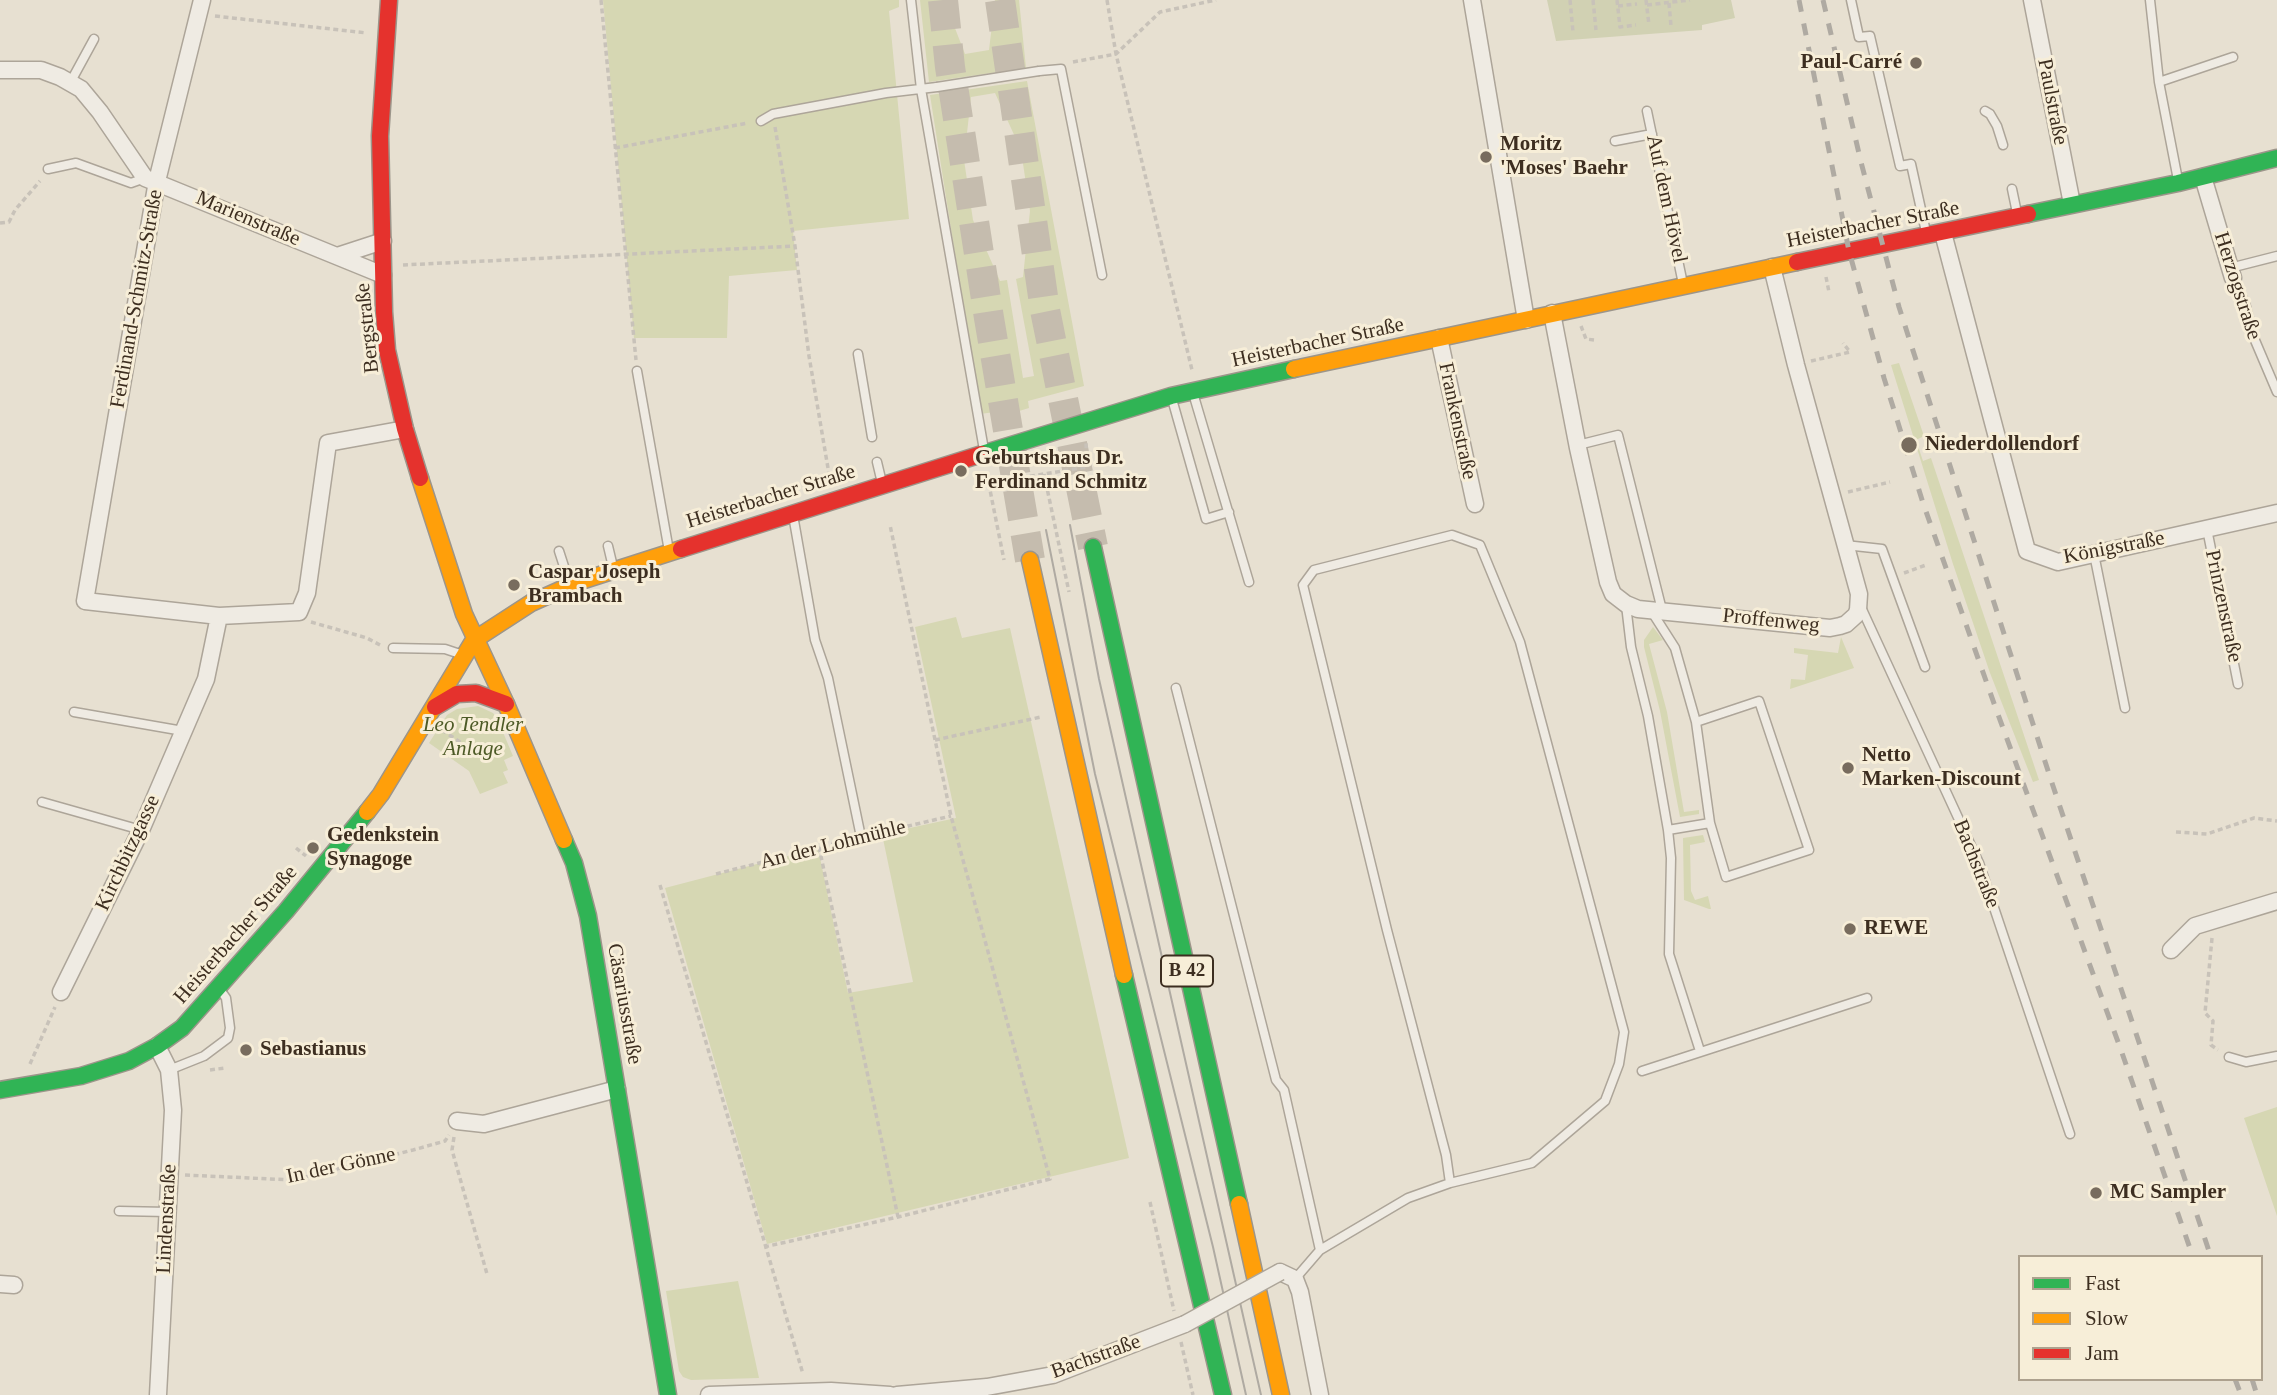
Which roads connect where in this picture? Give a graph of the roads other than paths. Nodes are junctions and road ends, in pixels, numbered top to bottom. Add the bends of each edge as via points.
1 (389, 0) edge
2 (911, 0) edge
3 (1472, 0) edge
4 (1851, 0) edge
5 (2032, 0) edge
6 (2150, 0) edge
7 (200, 7) edge
8 (94, 39) dead end
9 (2233, 57) dead end
10 (0, 70) edge
11 (2159, 82) junction
12 (70, 83) junction
13 (921, 89) junction
14 (1647, 111) dead end
15 (1985, 111) dead end
16 (761, 121) road end
17 (1652, 134) junction
18 (1615, 141) dead end
19 (2003, 145) dead end
20 (2277, 158) edge
21 (48, 169) road end
22 (2203, 177) junction
23 (151, 180) junction
24 (2178, 183) junction
25 (2012, 188) dead end
26 (2072, 204) junction
27 (2018, 216) junction
28 (1935, 234) junction
29 (383, 241) junction
30 (337, 256) junction
31 (2277, 256) edge
32 (1772, 267) junction
33 (383, 271) junction
34 (2232, 273) junction
35 (1101, 275) dead end
36 (1684, 287) junction
37 (1552, 313) junction
38 (1526, 320) junction
39 (1439, 338) junction
40 (858, 354) dead end
41 (637, 371) road end
42 (1195, 391) junction
43 (2277, 392) edge
44 (1171, 396) junction
45 (405, 429) junction
46 (872, 437) dead end
47 (1577, 445) junction
48 (984, 453) junction
49 (877, 462) dead end
50 (882, 486) junction
51 (1475, 504) dead end
52 (793, 512) junction
53 (1229, 512) junction
54 (2277, 513) edge
55 (2207, 529) junction
56 (1845, 545) junction
57 (608, 546) dead end
58 (1093, 547) tunnel mouth
59 (559, 551) dead end
60 (669, 551) junction
61 (2094, 554) junction
62 (1030, 560) tunnel mouth
63 (614, 570) junction
64 (1249, 582) dead end
65 (570, 586) junction
66 (1859, 602) junction
67 (1626, 604) junction
68 (1656, 609) junction
69 (219, 616) junction
70 (474, 640) junction
71 (393, 648) road end
72 (464, 656) junction
73 (1925, 667) dead end
74 (2238, 684) dead end
75 (1176, 688) dead end
76 (506, 704) junction
77 (2125, 708) dead end
78 (74, 712) dead end
79 (429, 714) junction
80 (1696, 722) junction
81 (183, 731) junction
82 (42, 802) dead end
83 (1710, 823) junction
84 (141, 830) junction
85 (1668, 830) junction
86 (861, 837) road end
87 (2277, 901) edge
88 (2171, 950) dead end
89 (219, 988) junction
90 (61, 992) road end
91 (1867, 998) dead end
92 (157, 1046) junction
93 (1700, 1051) junction
94 (2277, 1056) edge
95 (2229, 1057) dead end
96 (169, 1070) junction
97 (1642, 1071) dead end
98 (617, 1089) junction
99 (0, 1090) edge
100 (457, 1121) road end
101 (2070, 1134) dead end
102 (1450, 1183) junction
103 (120, 1211) dead end
104 (168, 1212) junction
105 (1320, 1250) junction
106 (1296, 1279) junction
107 (158, 1395) edge
108 (668, 1395) edge
109 (709, 1395) edge
110 (890, 1395) edge
111 (897, 1395) edge
112 (1223, 1395) edge
113 (1281, 1395) edge
114 (1320, 1395) edge

1 - 29 main road, Bergstraße via 380,136
2 - 13 lane
3 - 38 street
4 - 28 lane via 1859,37 1870,36 1900,166 1912,164
5 - 26 street, Paulstraße
6 - 11 lane
7 - 23 street, Ferdinand-Schmitz-Straße
8 - 12 lane
9 - 11 lane
10 - 12 street via 41,69
11 - 24 lane
12 - 23 street via 81,89
13 - 16 lane via 773,114
13 - 35 lane, bridge via 1061,68
13 - 48 lane
14 - 17 lane, Auf dem Hövel
15 - 19 lane via 1997,126
17 - 18 lane
17 - 36 lane, Auf dem Hövel
20 - 22 main road, Heisterbacher Straße
21 - 23 lane via 76,163 131,183
22 - 24 main road, Heisterbacher Straße
22 - 34 street, Herzogstraße
23 - 30 street, Marienstraße
23 - 69 street, Ferdinand-Schmitz-Straße via 85,601
24 - 26 main road, Heisterbacher Straße
25 - 27 lane
26 - 27 main road, Heisterbacher Straße
27 - 28 main road, Heisterbacher Straße
28 - 32 main road, Heisterbacher Straße
28 - 61 street, Königstraße via 2027,551 2058,562
29 - 30 street
29 - 33 main road, Bergstraße
30 - 33 street, Marienstraße
31 - 34 lane
32 - 36 main road, Heisterbacher Straße
32 - 56 street
33 - 45 main road, Bergstraße via 387,350
34 - 43 lane, Herzogstraße
36 - 37 main road, Heisterbacher Straße
37 - 38 main road, Heisterbacher Straße
37 - 47 street
38 - 39 main road, Heisterbacher Straße
39 - 42 main road, Heisterbacher Straße
39 - 51 street, Frankenstraße
40 - 46 lane
41 - 60 lane
42 - 44 main road, Heisterbacher Straße
42 - 53 lane
44 - 48 main road, Heisterbacher Straße
44 - 53 lane via 1206,519
45 - 69 street via 328,443 307,593 299,612
45 - 70 main road, Bergstraße via 443,532
47 - 67 street via 1608,582 1613,594
47 - 68 lane via 1618,435
48 - 50 main road, Heisterbacher Straße
49 - 50 lane
50 - 52 main road, Heisterbacher Straße
52 - 60 main road, Heisterbacher Straße
52 - 86 lane via 815,640 828,678
53 - 64 lane
54 - 55 street, Königstraße
55 - 61 street, Königstraße
55 - 74 lane, Prinzenstraße
56 - 66 street
56 - 73 lane via 1882,549
57 - 63 lane
58 - 113 main road, B 42
59 - 65 lane
60 - 63 main road, Heisterbacher Straße
61 - 77 lane
62 - 112 main road
63 - 65 main road, Heisterbacher Straße
65 - 70 main road, Heisterbacher Straße via 530,603
66 - 68 street, Proffenweg via 1851,621 1830,628
66 - 101 lane, Bachstraße via 1979,863
67 - 68 street, Proffenweg
67 - 85 lane
68 - 80 lane via 1675,648
69 - 81 street, Kirchbitzgasse via 206,679
70 - 72 main road, Heisterbacher Straße
70 - 76 main road, Cäsariusstraße
71 - 72 lane via 445,649
72 - 79 main road, Heisterbacher Straße
75 - 105 lane via 1276,1080 1283,1090
76 - 79 main road via 476,693 457,694
76 - 98 main road, Cäsariusstraße via 574,863 588,916
78 - 81 lane
79 - 89 main road, Heisterbacher Straße via 381,794
80 - 83 lane
80 - 83 lane via 1759,701 1809,850 1726,877
81 - 84 street, Kirchbitzgasse
82 - 84 lane
83 - 85 lane
84 - 90 street, Kirchbitzgasse
85 - 93 lane via 1669,954
87 - 88 street via 2195,926
89 - 92 main road, Heisterbacher Straße via 182,1028
89 - 96 lane via 226,1000 228,1038 204,1056
91 - 93 lane
92 - 96 street, Lindenstraße
92 - 99 main road, Heisterbacher Straße via 81,1076
93 - 97 lane
94 - 95 lane via 2246,1062
96 - 104 street, Lindenstraße via 173,1110
98 - 100 street via 484,1124
98 - 108 main road, Cäsariusstraße
102 - 102 lane via 1532,1163 1605,1101 1624,1032 1520,642 1480,545 1452,535 1314,570 1303,585
102 - 105 lane via 1408,1198
103 - 104 lane
104 - 107 street, Lindenstraße
105 - 106 lane
106 - 111 street, Bachstraße, bridge via 1280,1272 1181,1325 1053,1375 987,1387
106 - 114 street
109 - 110 street

